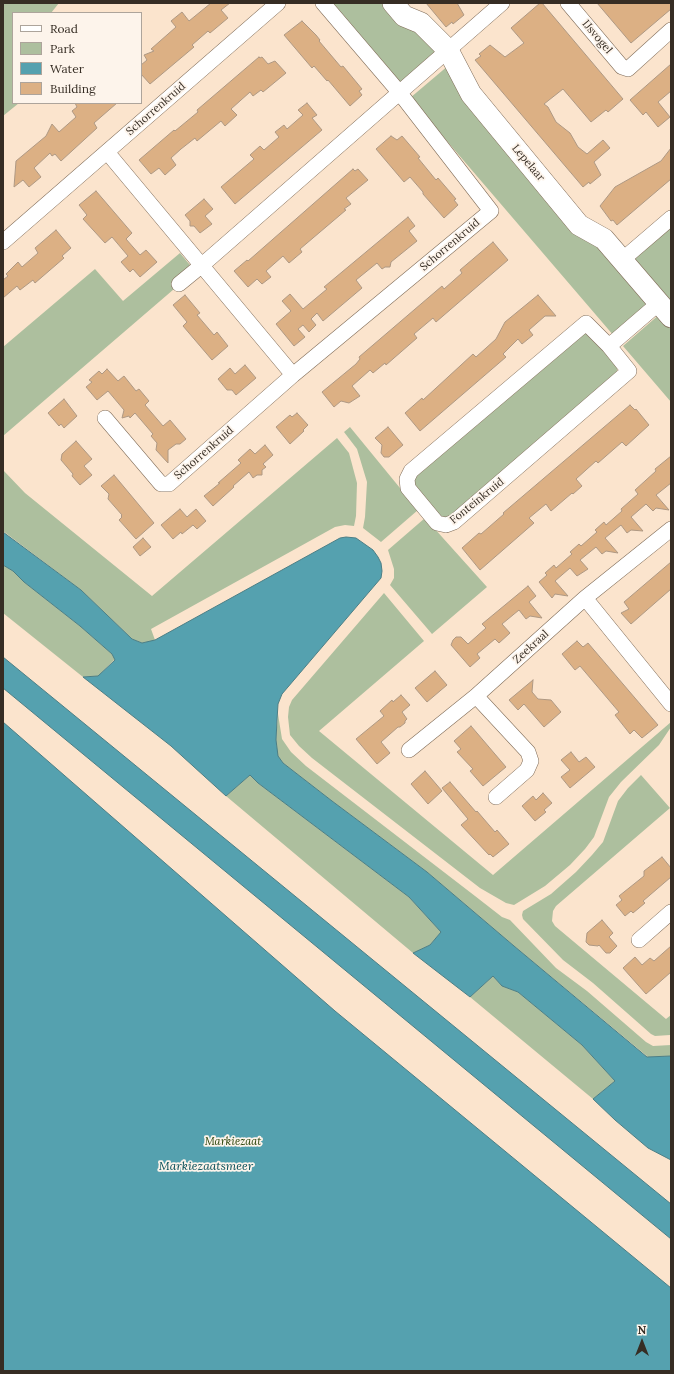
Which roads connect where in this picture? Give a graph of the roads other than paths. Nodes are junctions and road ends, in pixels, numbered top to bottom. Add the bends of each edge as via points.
1 (278, 3) edge
2 (323, 3) edge
3 (393, 3) edge
4 (502, 3) edge
5 (568, 3) edge
6 (671, 30) edge
7 (448, 50) junction
8 (399, 92) junction
9 (106, 152) junction
10 (671, 218) edge
11 (3, 242) edge
12 (622, 260) junction
13 (201, 266) junction
14 (179, 284) dead end
15 (665, 310) edge
16 (609, 346) junction
17 (293, 375) junction
18 (105, 418) dead end
19 (671, 529) edge
20 (585, 598) junction
21 (476, 696) junction
22 (671, 704) edge
23 (409, 750) dead end
24 (496, 797) dead end
25 (671, 912) edge
26 (639, 940) dead end

1 - 9 street, Schorrenkruid
2 - 8 street, Schorrenkruid
3 - 7 street, Lepelaar via 404,16 421,23
4 - 7 street
5 - 6 street, IJsvogel via 622,67 628,69
7 - 8 street
7 - 12 street, Lepelaar via 471,94 579,225 604,239
8 - 13 street
8 - 17 street, Schorrenkruid via 491,211
9 - 11 street, Schorrenkruid
9 - 13 street
10 - 12 street
12 - 15 street, Lepelaar
13 - 14 street
13 - 17 street
15 - 16 street
16 - 16 street, Fonteinkruid via 629,371 454,522 446,526 437,524 408,488 406,479 411,471 586,323
17 - 18 street, Schorrenkruid via 169,484 161,484
19 - 20 street, Zeekraal
20 - 21 street, Zeekraal
20 - 22 street
21 - 23 street, Zeekraal
21 - 24 street via 528,752 531,761 527,770
25 - 26 street

